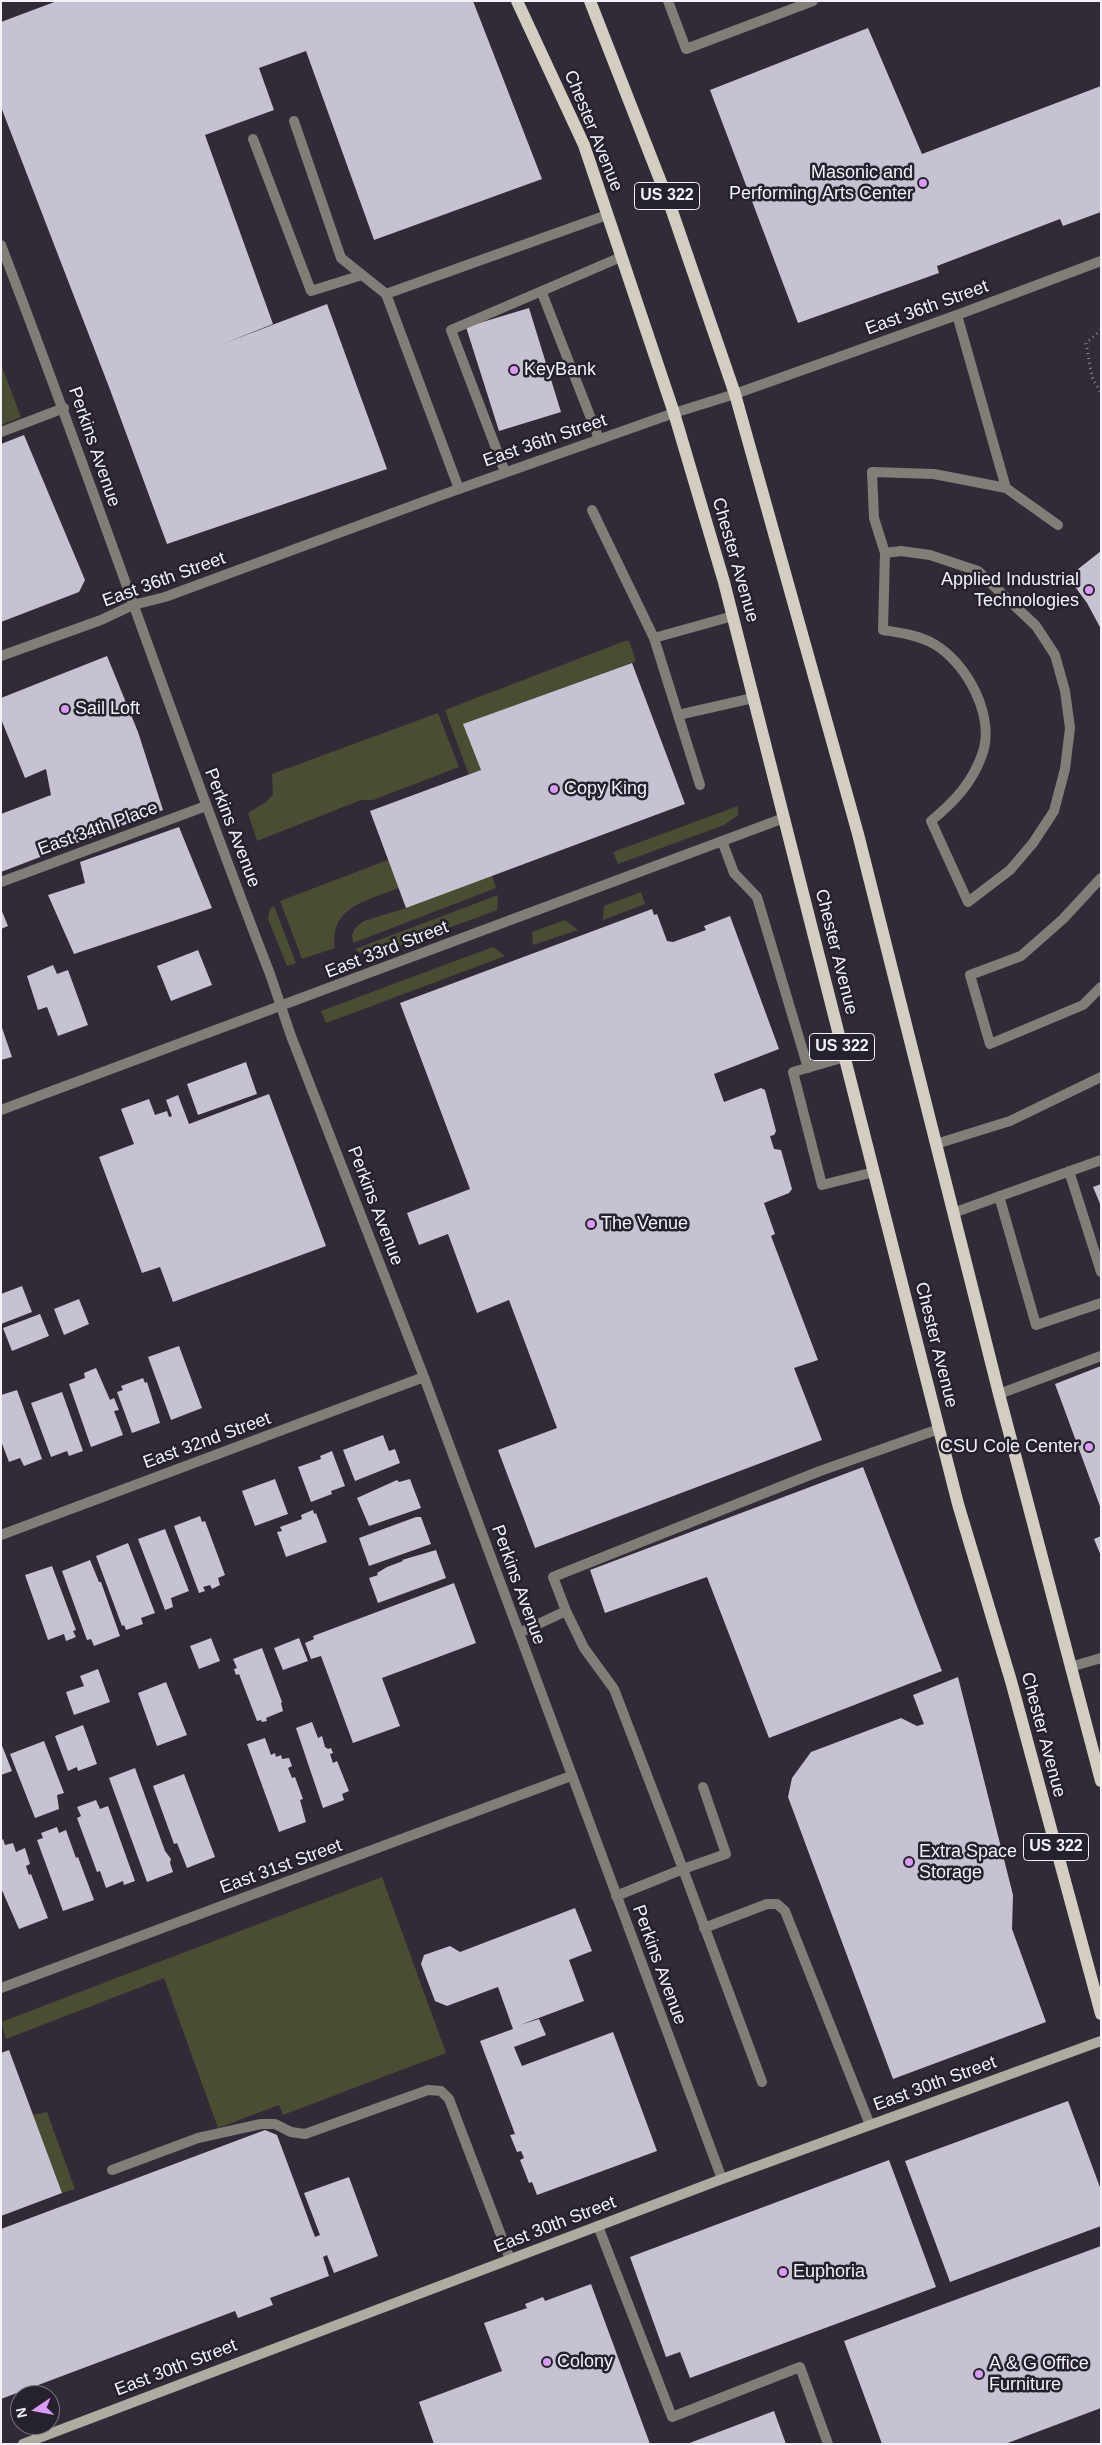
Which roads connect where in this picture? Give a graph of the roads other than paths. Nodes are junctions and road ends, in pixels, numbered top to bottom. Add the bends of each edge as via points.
1 (517, 1) edge
2 (590, 1) edge
3 (668, 1) edge
4 (813, 1) edge
5 (294, 122) dead end
6 (253, 138) dead end
7 (607, 215) junction
8 (1, 244) edge
9 (622, 257) junction
10 (1101, 261) edge
11 (362, 275) junction
12 (542, 293) junction
13 (386, 294) junction
14 (956, 315) junction
15 (735, 394) junction
16 (64, 408) junction
17 (674, 413) junction
18 (1, 432) edge
19 (599, 439) junction
20 (505, 472) junction
21 (1006, 488) junction
22 (459, 489) junction
23 (592, 510) dead end
24 (1058, 525) dead end
25 (885, 554) junction
26 (133, 605) junction
27 (733, 616) junction
28 (654, 638) junction
29 (1, 656) edge
30 (753, 698) junction
31 (678, 715) junction
32 (700, 785) dead end
33 (206, 806) junction
34 (784, 818) junction
35 (722, 841) junction
36 (1101, 878) edge
37 (1, 882) edge
38 (1101, 987) edge
39 (282, 1007) junction
40 (845, 1057) junction
41 (808, 1068) junction
42 (1101, 1077) edge
43 (1, 1110) edge
44 (936, 1144) junction
45 (1101, 1160) edge
46 (874, 1172) junction
47 (1069, 1172) junction
48 (999, 1196) junction
49 (953, 1213) junction
50 (1101, 1272) edge
51 (1101, 1303) edge
52 (1101, 1356) edge
53 (424, 1377) junction
54 (999, 1394) junction
55 (939, 1429) junction
56 (1, 1535) edge
57 (566, 1611) junction
58 (519, 1633) junction
59 (1101, 1658) edge
60 (1070, 1667) junction
61 (571, 1776) junction
62 (1101, 1781) edge
63 (703, 1787) dead end
64 (682, 1869) junction
65 (616, 1896) junction
66 (704, 1928) junction
67 (1, 1988) edge
68 (1101, 2014) edge
69 (1101, 2041) edge
70 (762, 2082) dead end
71 (870, 2125) junction
72 (112, 2170) dead end
73 (722, 2179) junction
74 (598, 2226) junction
75 (510, 2259) junction
76 (23, 2444) edge
77 (828, 2444) edge

1 - 7 main road, Chester Avenue / US 322 via 584,145
2 - 15 main road, US 322 via 671,208
3 - 4 street via 686,49
5 - 11 street via 341,258
6 - 11 street via 311,291
7 - 9 main road, Chester Avenue / US 322
7 - 13 street
8 - 16 street, Perkins Avenue
9 - 12 street
9 - 17 main road, Chester Avenue / US 322
10 - 14 street, East 36th Street
11 - 13 street
12 - 19 street
12 - 20 street via 451,330
13 - 22 street
14 - 15 street, East 36th Street
14 - 21 street
15 - 17 street, East 36th Street
15 - 44 main road, US 322 via 858,834
16 - 18 street
16 - 26 street, Perkins Avenue
17 - 19 street, East 36th Street
17 - 27 main road, Chester Avenue / US 322
19 - 20 street, East 36th Street
20 - 22 street, East 36th Street
21 - 24 street
21 - 25 street via 934,474 872,472 874,518
22 - 26 street, East 36th Street via 165,597
23 - 28 street
25 - 25 street via 883,630 913,635 950,655 965,673 980,702 985,727 983,754 968,784 931,821 968,902 1010,870 1054,811 1065,769 1070,728 1065,691 1055,655 1036,626 978,571 930,554 901,550
26 - 29 street, East 36th Street
26 - 33 street, Perkins Avenue
27 - 28 street
27 - 30 main road, Chester Avenue / US 322
28 - 31 street
30 - 31 street
30 - 34 main road, Chester Avenue / US 322
31 - 32 street
33 - 37 street, East 34th Place
33 - 39 street, Perkins Avenue
34 - 35 street, East 33rd Street
34 - 40 main road, Chester Avenue / US 322
35 - 39 street, East 33rd Street
35 - 41 street via 734,873 756,897
36 - 38 street via 1063,919 1021,956 970,975 990,1044 1083,1006
39 - 43 street, East 33rd Street
39 - 53 street, Perkins Avenue
40 - 41 street
40 - 46 main road, Chester Avenue / US 322
41 - 46 street via 793,1072 822,1185
42 - 44 street via 1010,1121
44 - 49 main road, US 322
45 - 47 street
46 - 55 main road, Chester Avenue / US 322
47 - 48 street
47 - 50 street
48 - 49 street
48 - 51 street via 1036,1325
49 - 54 main road, US 322
52 - 54 street
53 - 56 street, East 32nd Street
53 - 58 street, Perkins Avenue
54 - 60 main road, US 322
55 - 57 street via 820,1470 553,1577
55 - 68 main road, Chester Avenue / US 322
57 - 58 street
57 - 64 street via 584,1648 614,1689
58 - 61 street, Perkins Avenue
59 - 60 street
60 - 62 main road, US 322
61 - 65 street, Perkins Avenue
61 - 67 street, East 31st Street
63 - 64 street via 726,1854
64 - 65 street
64 - 66 street
65 - 73 street, Perkins Avenue
66 - 70 street
66 - 71 street via 767,1904 777,1904 785,1911
69 - 71 main road, East 30th Street
71 - 73 main road, East 30th Street
72 - 75 street via 198,2138 261,2124 275,2124 291,2132 305,2134 428,2090 440,2091 449,2099
73 - 74 main road, East 30th Street
74 - 75 main road, East 30th Street
74 - 77 street via 672,2417 800,2367
75 - 76 main road, East 30th Street

